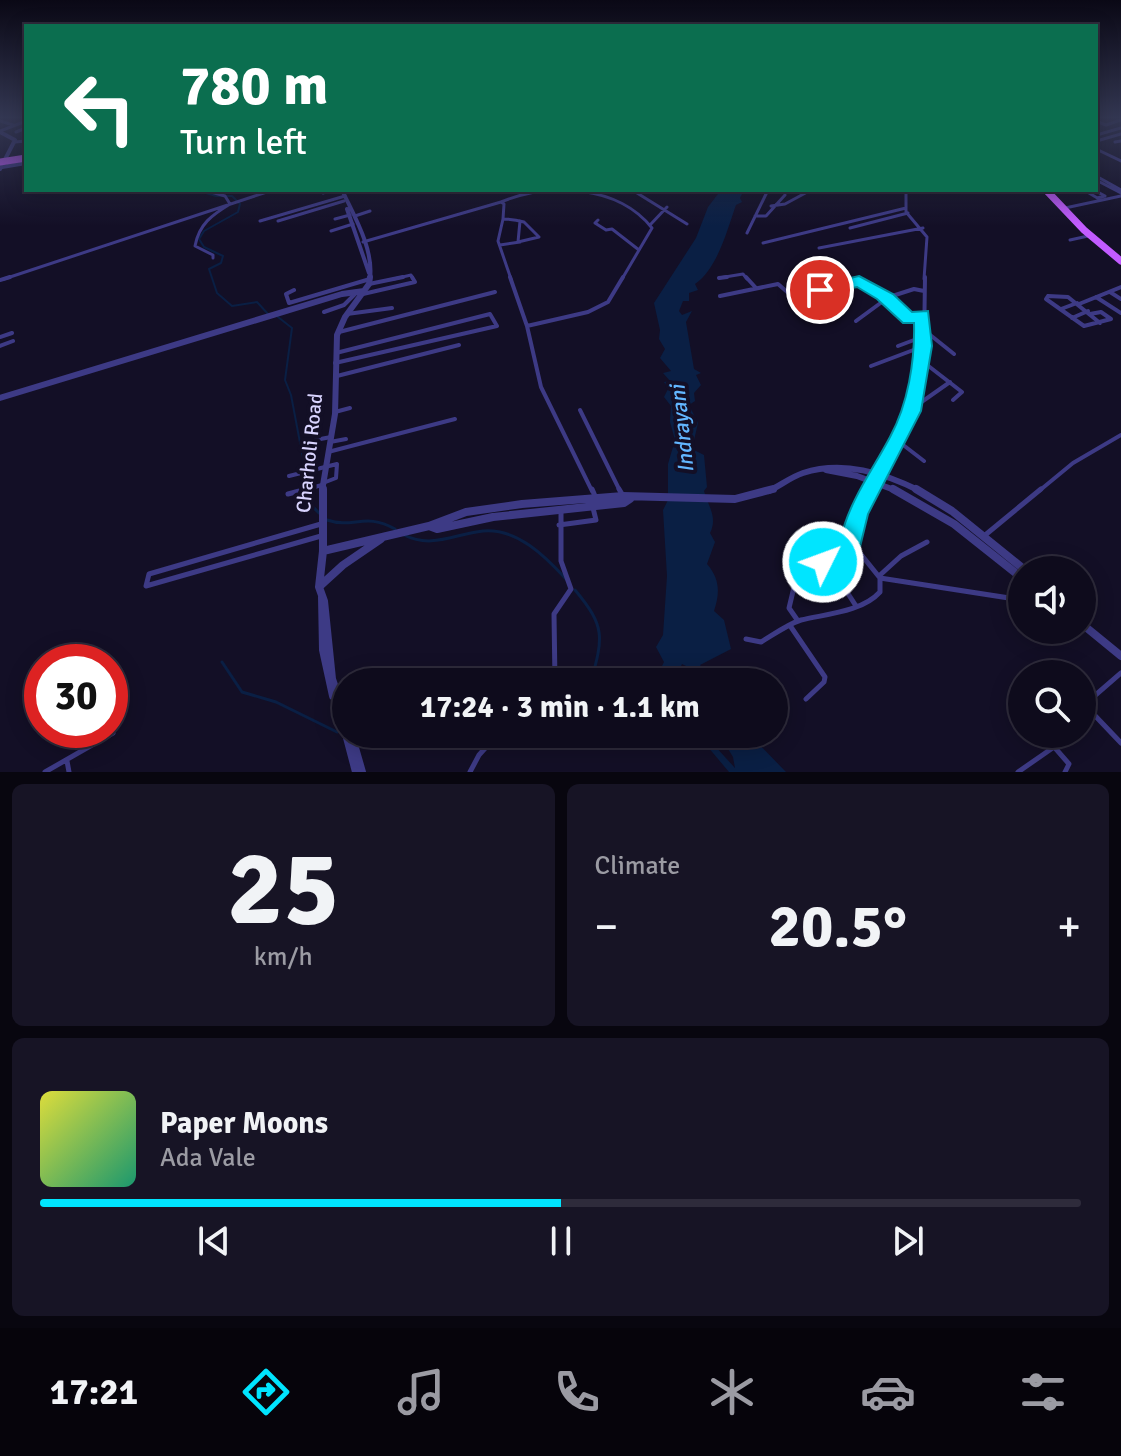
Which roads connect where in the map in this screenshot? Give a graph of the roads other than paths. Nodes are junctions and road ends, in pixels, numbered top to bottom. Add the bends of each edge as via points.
1 (24, 159) edge
2 (2, 164) edge
3 (1098, 179) edge
4 (266, 192) edge
5 (767, 192) edge
6 (806, 192) edge
7 (906, 192) edge
8 (1048, 192) edge
9 (1088, 192) edge
10 (1098, 192) edge
11 (637, 193) dead end
12 (1121, 193) edge
13 (223, 194) edge
14 (342, 195) edge
15 (785, 195) dead end
16 (1100, 199) junction
17 (232, 202) junction
18 (501, 202) junction
19 (774, 206) junction
20 (1065, 208) junction
21 (666, 209) junction
22 (370, 211) dead end
23 (907, 211) junction
24 (352, 215) junction
25 (755, 216) junction
26 (335, 219) dead end
27 (503, 219) junction
28 (598, 220) dead end
29 (260, 221) dead end
30 (278, 221) dead end
31 (520, 221) junction
32 (353, 224) junction
33 (687, 224) dead end
34 (650, 225) junction
35 (850, 228) dead end
36 (923, 228) junction
37 (331, 231) dead end
38 (747, 233) dead end
39 (1091, 236) junction
40 (1070, 240) dead end
41 (362, 242) junction
42 (520, 242) junction
43 (763, 243) dead end
44 (500, 245) junction
45 (819, 248) dead end
46 (639, 250) junction
47 (213, 258) dead end
48 (1121, 261) edge
49 (719, 278) dead end
50 (369, 279) junction
51 (0, 280) edge
52 (1121, 287) edge
53 (756, 288) junction
54 (294, 290) dead end
55 (924, 291) junction
56 (362, 292) junction
57 (495, 292) dead end
58 (1110, 292) junction
59 (720, 296) dead end
60 (1096, 297) junction
61 (886, 299) junction
62 (1121, 302) edge
63 (1078, 304) junction
64 (392, 308) dead end
65 (1112, 308) junction
66 (1061, 309) junction
67 (324, 312) dead end
68 (1089, 313) junction
69 (1121, 313) edge
70 (347, 314) junction
71 (922, 315) junction
72 (1072, 318) junction
73 (856, 321) dead end
74 (1101, 323) junction
75 (527, 326) junction
76 (922, 329) junction
77 (338, 332) junction
78 (12, 333) dead end
79 (923, 336) junction
80 (0, 337) edge
81 (13, 341) dead end
82 (459, 345) dead end
83 (0, 346) edge
84 (898, 346) dead end
85 (924, 346) junction
86 (336, 353) junction
87 (954, 354) dead end
88 (922, 361) junction
89 (335, 363) junction
90 (871, 366) dead end
91 (334, 376) junction
92 (950, 382) junction
93 (0, 398) edge
94 (953, 400) dead end
95 (350, 408) dead end
96 (913, 408) junction
97 (580, 410) dead end
98 (335, 412) junction
99 (455, 419) dead end
100 (1121, 435) edge
101 (330, 439) junction
102 (346, 439) dead end
103 (310, 441) dead end
104 (898, 441) junction
105 (328, 452) junction
106 (924, 461) dead end
107 (325, 467) junction
108 (289, 476) dead end
109 (879, 477) junction
110 (322, 484) junction
111 (288, 494) dead end
112 (626, 497) junction
113 (594, 502) junction
114 (561, 509) junction
115 (321, 518) junction
116 (559, 525) junction
117 (963, 525) junction
118 (429, 526) junction
119 (321, 536) junction
120 (984, 536) junction
121 (383, 537) junction
122 (851, 542) junction
123 (927, 542) dead end
124 (323, 551) junction
125 (839, 554) junction
126 (1008, 556) edge
127 (1008, 565) edge
128 (811, 570) junction
129 (880, 577) junction
130 (795, 583) junction
131 (319, 587) junction
132 (1008, 598) edge
133 (856, 606) junction
134 (798, 621) junction
135 (791, 627) junction
136 (1096, 635) edge
137 (746, 639) dead end
138 (1121, 656) edge
139 (555, 668) edge
140 (1121, 673) edge
141 (332, 681) edge
142 (1096, 696) edge
143 (806, 699) dead end
144 (1096, 719) edge
145 (1121, 743) edge
146 (88, 748) edge
147 (352, 748) edge
148 (485, 748) edge
149 (1053, 748) edge
150 (1055, 748) edge
151 (67, 761) junction
152 (45, 772) edge
153 (69, 772) edge
154 (359, 772) edge
155 (470, 772) edge
156 (1018, 772) edge
157 (1065, 772) edge

1 - 2 main road
3 - 12 street
4 - 17 street
5 - 25 street
6 - 19 street
7 - 23 street
8 - 20 main road
9 - 16 street
10 - 16 street via 1105,196
11 - 21 street
12 - 16 street
13 - 17 street
14 - 24 street
14 - 29 street
14 - 30 street
15 - 19 street
16 - 20 street
17 - 47 street via 205,220 196,236 195,246
17 - 51 street
18 - 27 street
18 - 34 street via 518,195 602,194
18 - 41 street
19 - 25 street via 766,216
20 - 39 main road
21 - 33 street
21 - 34 street
22 - 24 street
23 - 35 street
23 - 36 street
23 - 43 street
24 - 26 street
24 - 32 street
24 - 41 street
25 - 38 street
27 - 31 street
27 - 44 street
28 - 46 street via 595,223
31 - 42 street
31 - 42 street via 539,236
32 - 37 street
32 - 41 street
34 - 46 street
36 - 45 street
36 - 55 street
39 - 40 street
39 - 48 main road
41 - 50 street
42 - 44 street
44 - 75 street
46 - 75 street via 608,302
49 - 53 street via 743,274
50 - 54 street via 289,303 286,294
50 - 56 street, Charholi Road
50 - 56 street via 411,275 415,282
52 - 58 street
53 - 59 street
53 - 61 street via 779,284 793,297 857,281
55 - 61 street
55 - 71 street
56 - 67 street
56 - 70 street, Charholi Road
56 - 93 street
57 - 77 street
58 - 60 street
58 - 62 street
60 - 63 street
60 - 65 street
61 - 71 street via 909,319
61 - 73 street
62 - 65 street
63 - 66 street
63 - 66 street via 1048,296
63 - 68 street
64 - 70 street
65 - 69 street
66 - 72 street
68 - 72 street
68 - 74 street
68 - 74 street via 1101,312 1111,319
70 - 77 street, Charholi Road
71 - 76 street
72 - 74 street via 1087,327
75 - 113 street via 541,387
76 - 79 street
76 - 87 street
77 - 86 street, Charholi Road
78 - 80 street
79 - 84 street
79 - 85 street
81 - 83 street
82 - 91 street
85 - 88 street
85 - 90 street
86 - 89 street, Charholi Road
86 - 89 street via 490,314 497,326
88 - 92 street
88 - 96 street
89 - 91 street, Charholi Road
91 - 98 street, Charholi Road
92 - 94 street via 962,393
92 - 96 street
95 - 98 street
96 - 104 street
97 - 112 street
98 - 101 street, Charholi Road
99 - 105 street
100 - 120 street via 1073,463
101 - 102 street
101 - 103 street
101 - 105 street, Charholi Road
104 - 106 street
104 - 109 street
105 - 107 street, Charholi Road
107 - 108 street
107 - 110 street, Charholi Road
107 - 110 street via 337,464 336,477
109 - 112 street via 822,470 739,500
109 - 117 street
109 - 122 street via 858,512
110 - 111 street
110 - 115 street, Charholi Road
112 - 113 street via 624,503
113 - 114 street
113 - 116 street via 596,520
113 - 118 street via 482,510
114 - 116 street
114 - 118 street
115 - 119 street, Charholi Road
115 - 119 street via 149,574 146,586
116 - 139 street via 561,561 571,589 554,614
117 - 120 street
117 - 127 street
118 - 121 street
119 - 124 street, Charholi Road
120 - 126 street
121 - 124 street
121 - 131 street
122 - 125 street
122 - 129 street
123 - 129 street via 888,564
124 - 131 street, Charholi Road
125 - 128 street
125 - 133 street via 844,567 836,575
128 - 130 street
128 - 130 street via 789,561
129 - 132 street
129 - 133 street via 877,596
130 - 134 street via 789,608
131 - 141 street, Charholi Road via 323,650
133 - 134 street
134 - 135 street
135 - 137 street via 761,642
135 - 143 street via 825,677
136 - 138 street
140 - 142 street
144 - 145 street
146 - 151 street
147 - 154 street, Charholi Road
148 - 155 street
149 - 156 street
150 - 157 street via 1069,764
151 - 152 street
151 - 153 street

